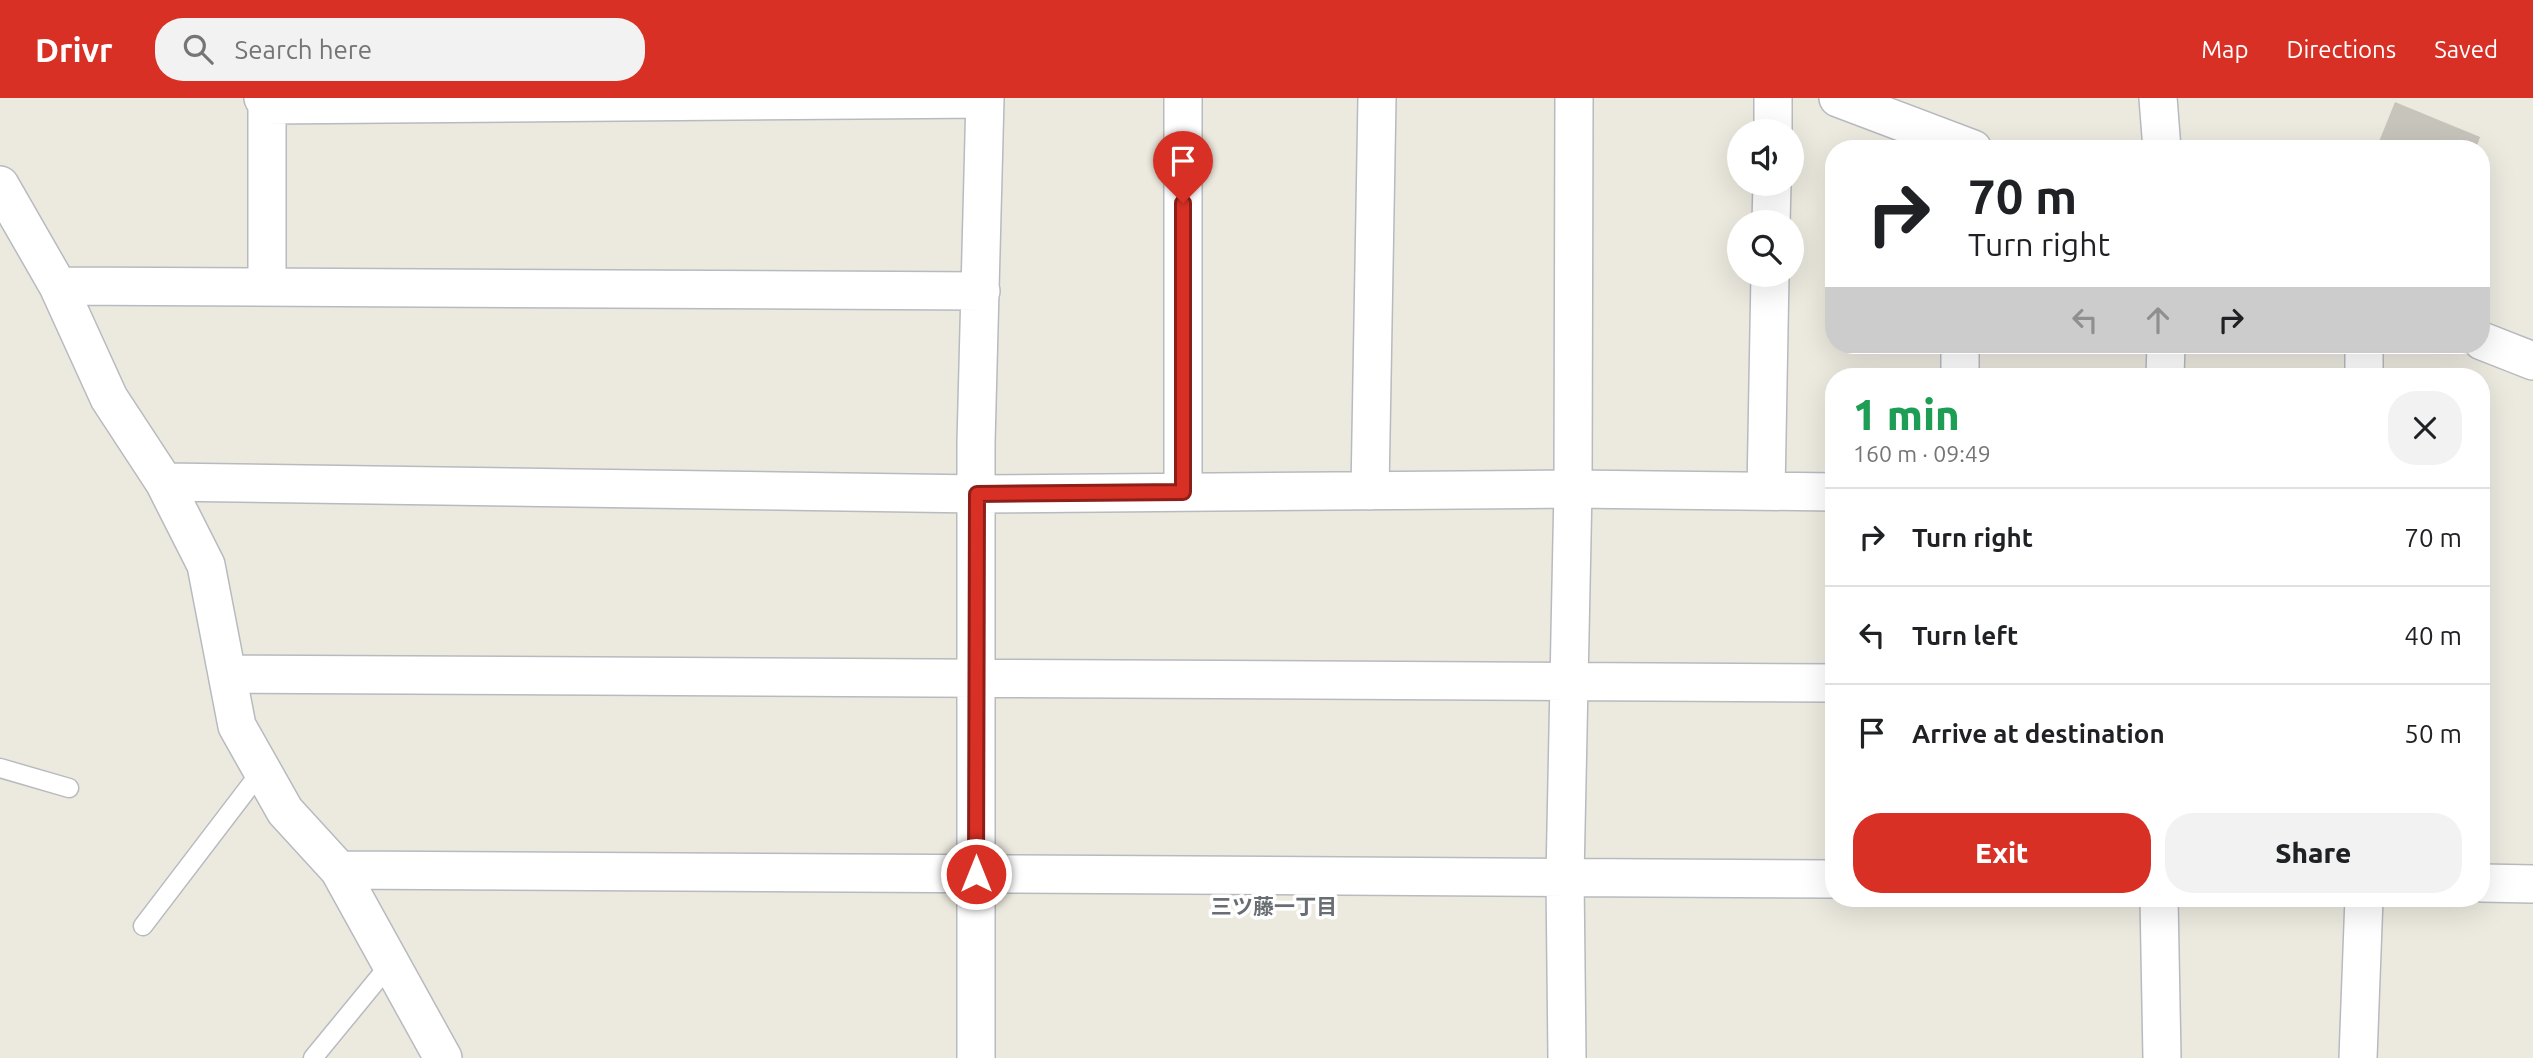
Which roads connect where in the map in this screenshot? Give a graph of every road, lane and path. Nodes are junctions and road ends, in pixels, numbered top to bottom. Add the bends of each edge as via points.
1 (985, 98) edge
2 (1183, 98) edge
3 (1377, 98) edge
4 (1574, 98) edge
5 (1773, 98) edge
6 (1838, 98) edge
7 (2158, 98) edge
8 (265, 101) edge
9 (1773, 119) edge
10 (1946, 140) edge
11 (2161, 140) edge
12 (0, 184) edge
13 (267, 285) junction
14 (58, 286) junction
15 (1770, 287) edge
16 (981, 292) junction
17 (2490, 344) edge
18 (2533, 361) edge
19 (164, 482) junction
20 (1573, 489) junction
21 (1370, 491) junction
22 (1766, 491) junction
23 (1183, 492) junction
24 (1825, 492) edge
25 (977, 494) junction
26 (230, 674) junction
27 (977, 680) junction
28 (1569, 681) junction
29 (1825, 683) edge
30 (0, 768) edge
31 (262, 770) junction
32 (69, 788) dead end
33 (339, 870) junction
34 (976, 874) junction
35 (1564, 877) junction
36 (1825, 879) edge
37 (2490, 883) edge
38 (2533, 884) edge
39 (2159, 907) edge
40 (2364, 907) edge
41 (144, 926) dead end
42 (391, 963) junction
43 (313, 1058) edge
44 (443, 1058) edge
45 (975, 1058) edge
46 (1567, 1058) edge
47 (2162, 1058) edge
48 (2358, 1058) edge

1 - 8 street
1 - 16 street
2 - 23 street
3 - 21 street
4 - 20 street
5 - 9 street
6 - 10 street
7 - 11 street
8 - 13 street
12 - 14 street
13 - 14 street
13 - 16 street
14 - 19 street via 109,398
15 - 22 street
16 - 25 street
17 - 18 street
19 - 25 street
19 - 26 street via 206,565
20 - 21 street
20 - 22 street
20 - 28 street
21 - 23 street
22 - 24 street
23 - 25 street
25 - 27 street
26 - 27 street
26 - 31 street via 237,726
27 - 28 street
27 - 34 street
28 - 29 street
28 - 35 street
30 - 32 lane
31 - 33 street via 285,811
31 - 41 lane
33 - 34 street
33 - 42 street
34 - 35 street
34 - 45 street
35 - 36 street
35 - 46 street
37 - 38 street
39 - 47 street
40 - 48 street
42 - 43 lane
42 - 44 street

